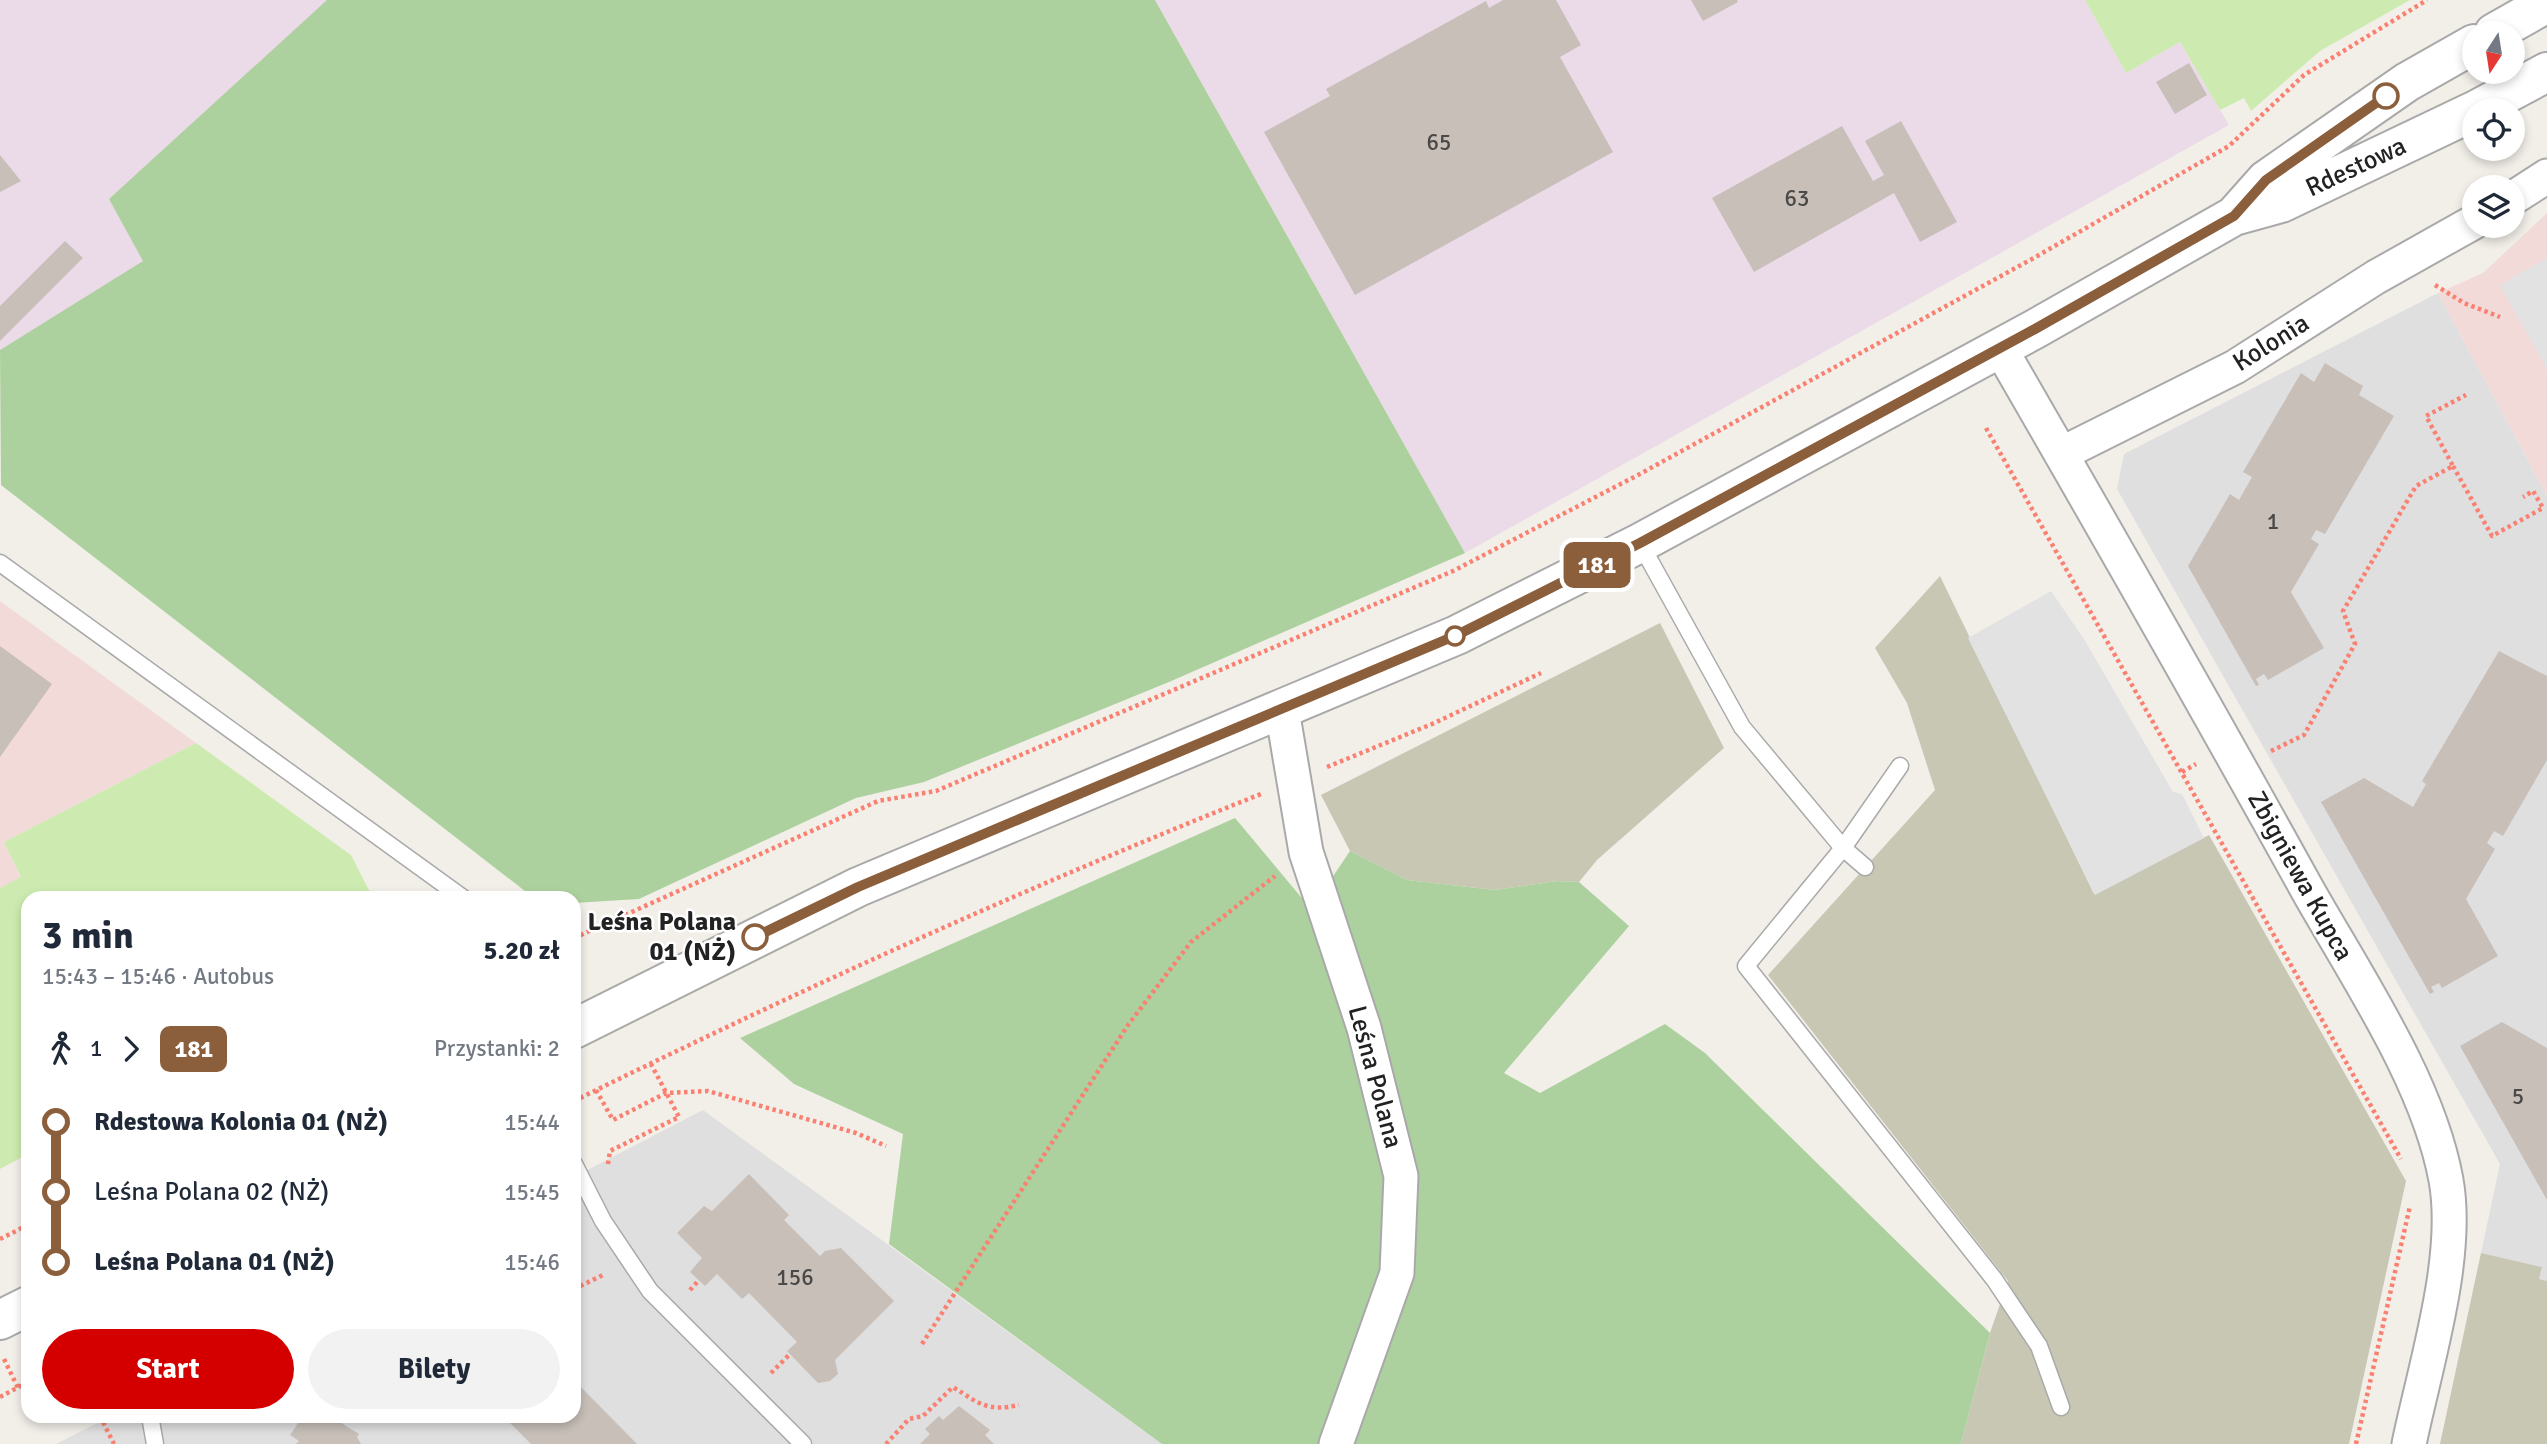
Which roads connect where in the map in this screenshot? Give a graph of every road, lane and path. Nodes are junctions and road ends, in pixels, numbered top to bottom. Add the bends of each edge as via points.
1 (2427, 0) edge
2 (2547, 3) edge
3 (2515, 21) edge
4 (2462, 51) edge
5 (2547, 72) edge
6 (2499, 98) edge
7 (2462, 117) edge
8 (2547, 176) edge
9 (2525, 190) edge
10 (2234, 216) junction
11 (2462, 229) edge
12 (2425, 281) dead end
13 (2500, 317) dead end
14 (2000, 348) junction
15 (2466, 395) dead end
16 (1986, 428) dead end
17 (2061, 454) junction
18 (2453, 466) junction
19 (2523, 497) dead end
20 (1640, 543) junction
21 (0, 563) edge
22 (1282, 710) junction
23 (2261, 756) dead end
24 (1900, 766) dead end
25 (1843, 848) junction
26 (1306, 852) junction
27 (1085, 864) dead end
28 (1865, 867) dead end
29 (453, 891) edge
30 (581, 935) edge
31 (581, 1026) edge
32 (651, 1064) junction
33 (596, 1090) junction
34 (666, 1093) junction
35 (581, 1098) edge
36 (886, 1146) dead end
37 (2408, 1172) dead end
38 (582, 1182) joint
39 (2412, 1197) dead end
40 (21, 1228) edge
41 (0, 1239) edge
42 (699, 1280) dead end
43 (686, 1294) dead end
44 (21, 1310) edge
45 (0, 1320) edge
46 (922, 1344) dead end
47 (0, 1352) edge
48 (790, 1354) dead end
49 (768, 1376) dead end
50 (21, 1386) edge
51 (18, 1388) junction
52 (0, 1396) edge
53 (1019, 1405) dead end
54 (2061, 1407) dead end
55 (104, 1423) edge
56 (151, 1423) edge
57 (114, 1444) edge
58 (155, 1444) edge
59 (803, 1444) edge
60 (886, 1444) edge
61 (1336, 1444) edge
62 (2356, 1444) edge
63 (2409, 1444) edge

1 - 30 path via 2304,75 2229,146 1662,462 1453,571 936,791 878,801
2 - 3 street
4 - 10 street, Rdestowa via 2407,82 2266,180
5 - 6 street, Rdestowa
7 - 10 street, Rdestowa via 2281,203
8 - 9 street
10 - 14 street, Rdestowa
11 - 17 street, Kolonia via 2376,277 2235,367
12 - 13 path
14 - 17 street, Zbigniewa Kupca
14 - 20 street, Rdestowa
15 - 18 path via 2426,416
16 - 37 path
17 - 63 street, Zbigniewa Kupca via 2400,1055 2439,1147 2446,1183 2446,1251
18 - 19 path via 2492,536 2543,508 2533,491
18 - 23 path via 2416,486 2343,611 2355,644 2304,735
20 - 22 street, Rdestowa via 1457,635
20 - 25 lane via 1742,727
21 - 29 lane
22 - 26 street, Leśna Polana
22 - 31 street, Rdestowa via 858,887
24 - 25 lane
25 - 28 lane
25 - 54 lane via 1746,966 1994,1279 2039,1346
26 - 46 path via 1191,942 1128,1025
26 - 61 street, Leśna Polana via 1364,1028 1401,1176 1397,1273
27 - 32 path via 909,941
32 - 33 path
32 - 34 path
33 - 34 path via 613,1120
33 - 35 path
34 - 36 path via 708,1091 856,1133
34 - 38 path via 679,1117 610,1151 607,1169
38 - 59 lane via 650,1292
39 - 62 path
40 - 41 path
42 - 43 path
44 - 45 street
47 - 51 path
48 - 49 path
50 - 51 path
51 - 52 path
53 - 60 path via 986,1408 953,1387 923,1416 909,1419
55 - 57 path
56 - 58 lane

